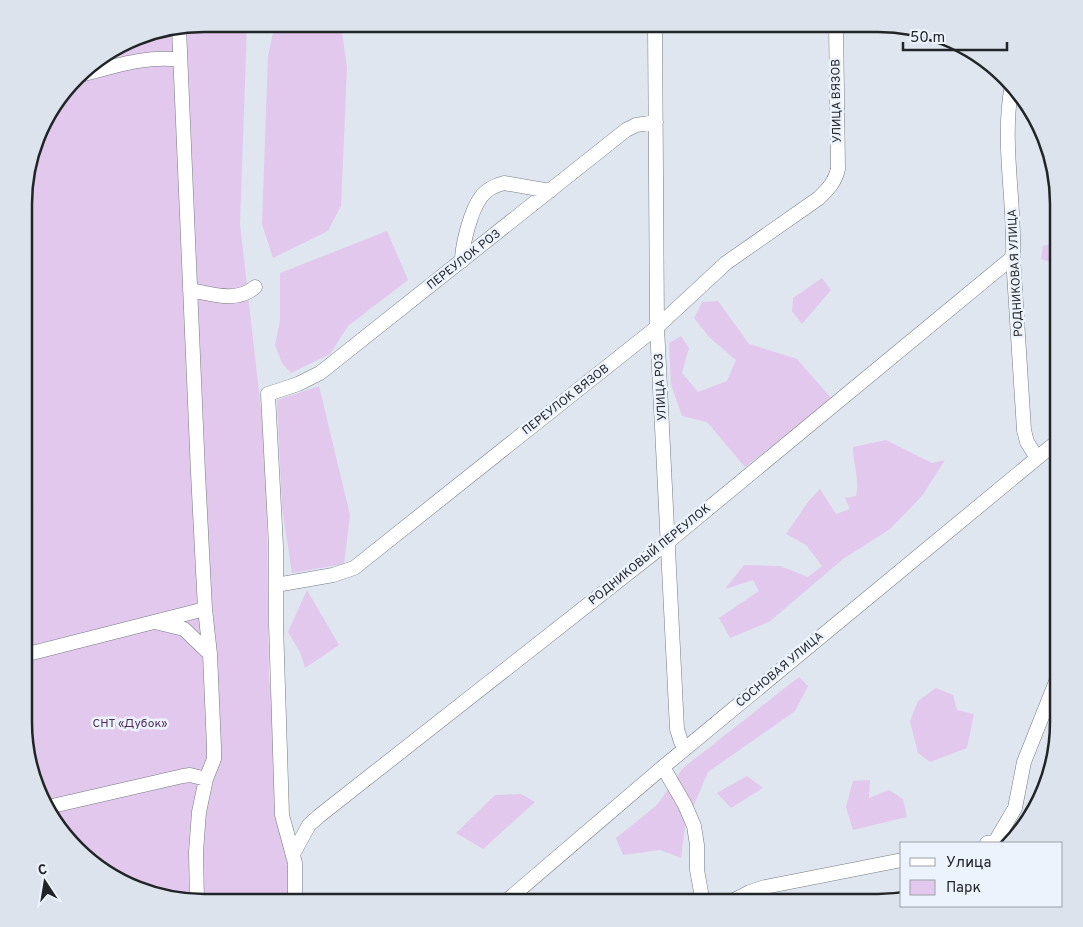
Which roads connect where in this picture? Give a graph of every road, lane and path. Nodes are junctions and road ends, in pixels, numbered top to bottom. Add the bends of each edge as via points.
1 (655, 33) edge
2 (836, 33) edge
3 (179, 35) edge
4 (180, 60) junction
5 (97, 71) edge
6 (1010, 95) edge
7 (656, 122) junction
8 (836, 178) joint
9 (550, 191) junction
10 (1013, 257) junction
11 (462, 261) junction
12 (255, 288) dead end
13 (190, 290) junction
14 (658, 327) junction
15 (1050, 447) edge
16 (1037, 458) junction
17 (669, 541) junction
18 (276, 585) junction
19 (205, 609) junction
20 (156, 622) junction
21 (33, 653) edge
22 (210, 654) junction
23 (1050, 697) edge
24 (686, 748) junction
25 (663, 767) junction
26 (206, 779) junction
27 (55, 806) edge
28 (994, 842) edge
29 (293, 854) junction
30 (900, 860) edge
31 (197, 894) edge
32 (701, 894) edge
33 (746, 894) edge
34 (295, 895) edge
35 (514, 895) edge

1 - 7 street, УЛИЦА РОЗ
2 - 8 street, УЛИЦА ВЯЗОВ
3 - 4 street
4 - 5 street via 150,58
4 - 13 street
6 - 10 street, РОДНИКОВАЯ УЛИЦА via 1008,128
7 - 9 street, ПЕРЕУЛОК РОЗ via 636,124 626,130
7 - 14 street, УЛИЦА РОЗ
8 - 14 street, ПЕРЕУЛОК ВЯЗОВ via 819,198 726,263
9 - 11 street, ПЕРЕУЛОК РОЗ
9 - 11 street via 504,183 482,195 465,236
10 - 16 street, РОДНИКОВАЯ УЛИЦА via 1024,430
10 - 17 street, РОДНИКОВЫЙ ПЕРЕУЛОК
11 - 18 street, ПЕРЕУЛОК РОЗ via 320,373 268,394
12 - 13 street via 239,296 218,296
13 - 19 street
14 - 17 street, УЛИЦА РОЗ
14 - 18 street, ПЕРЕУЛОК ВЯЗОВ via 354,568
15 - 16 street, СОСНОВАЯ УЛИЦА
16 - 24 street, СОСНОВАЯ УЛИЦА
17 - 24 street, УЛИЦА РОЗ via 677,729
17 - 29 street, РОДНИКОВЫЙ ПЕРЕУЛОК via 319,816 309,825
18 - 29 street via 282,815
19 - 20 street
19 - 22 street
20 - 21 street
20 - 22 street via 184,629
22 - 26 street via 214,759
23 - 28 street via 1024,762 1015,808
24 - 25 street, СОСНОВАЯ УЛИЦА
25 - 32 street via 694,826
25 - 35 street, СОСНОВАЯ УЛИЦА
26 - 27 street via 183,776
26 - 31 street via 199,812
29 - 34 street
30 - 33 street

